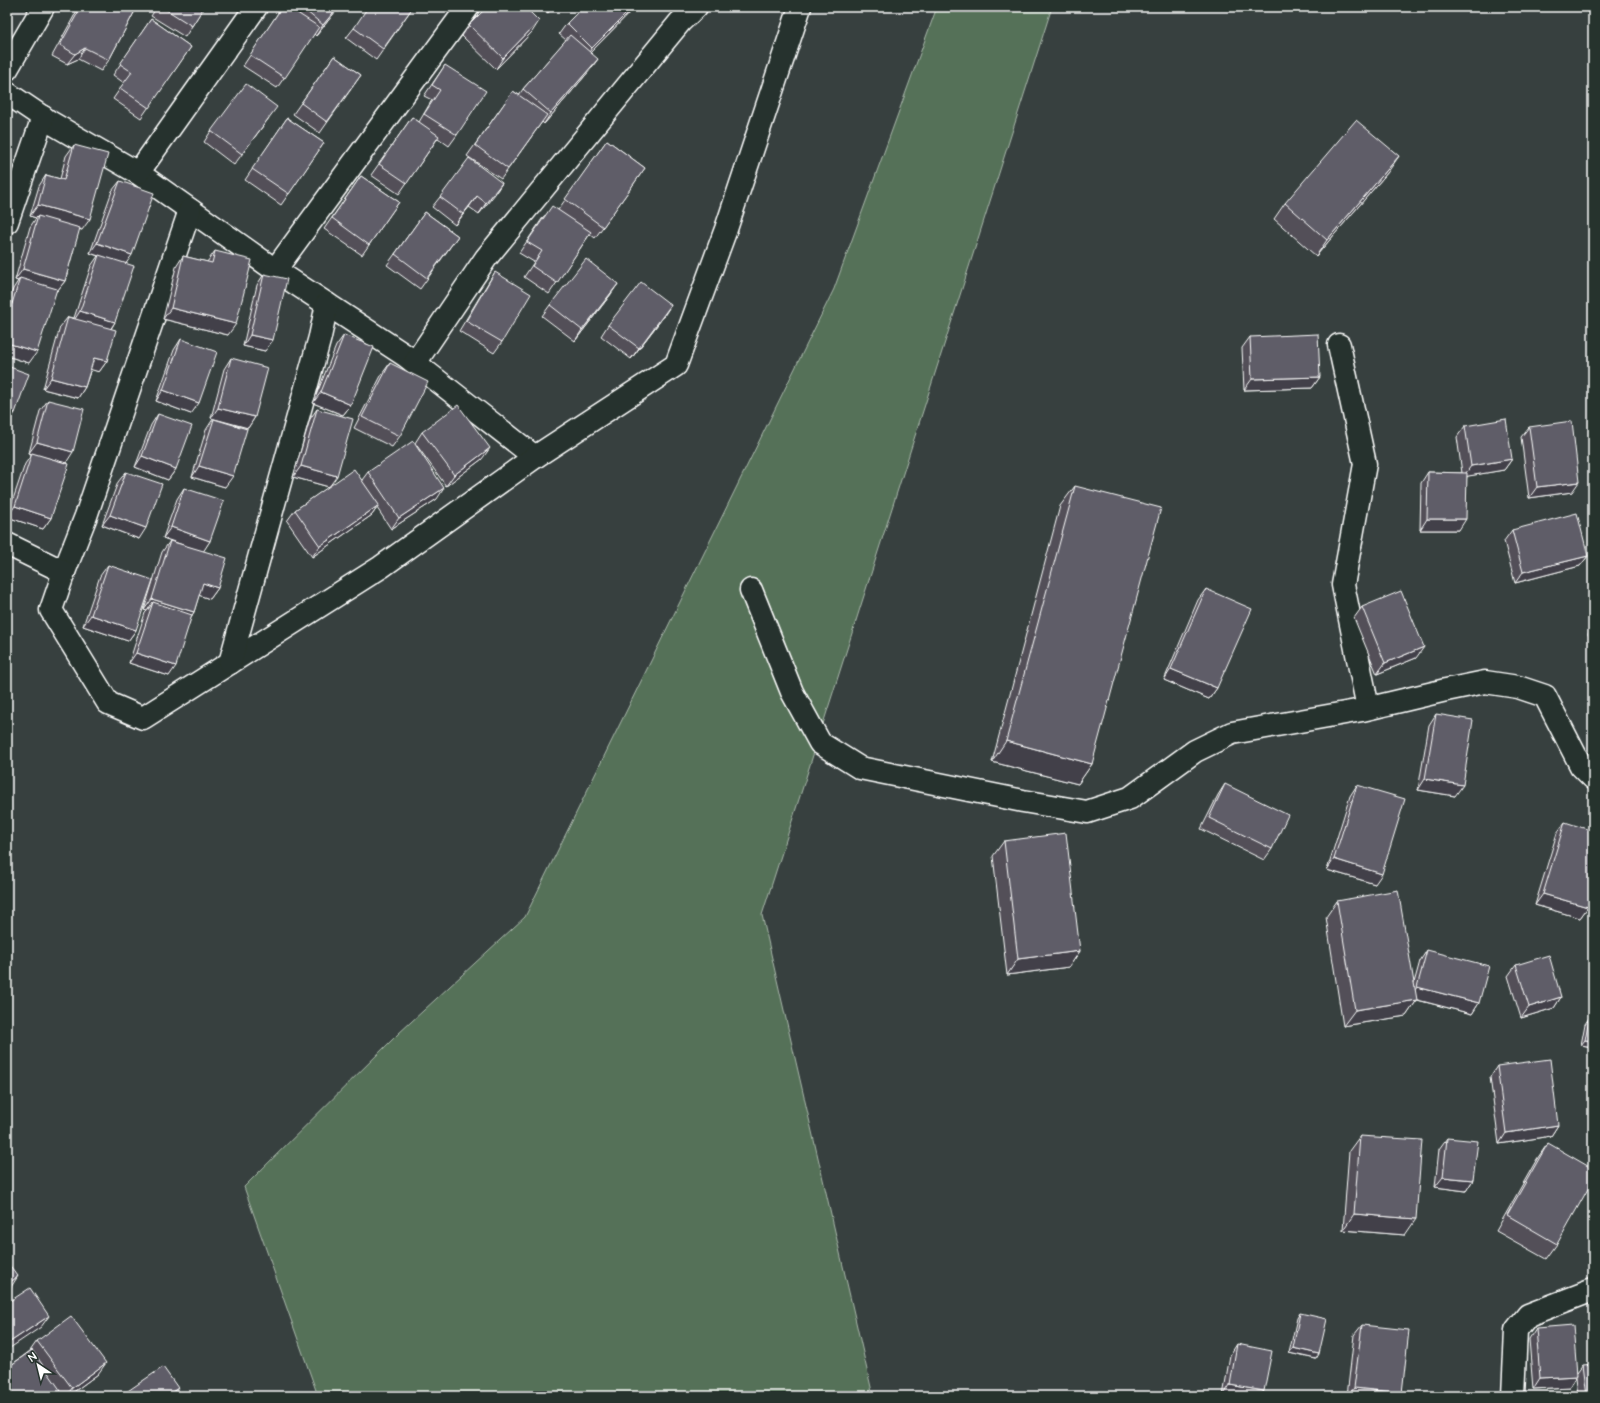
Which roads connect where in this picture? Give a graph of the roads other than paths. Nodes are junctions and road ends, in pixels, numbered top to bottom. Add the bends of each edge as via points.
1 (43, 7) edge
2 (256, 7) edge
3 (468, 7) edge
4 (696, 7) edge
5 (800, 7) edge
6 (7, 69) edge
7 (7, 93) edge
8 (44, 117) junction
9 (138, 173) junction
10 (190, 210) junction
11 (7, 222) edge
12 (275, 270) junction
13 (327, 304) junction
14 (1339, 345) dead end
15 (415, 363) junction
16 (535, 456) junction
17 (7, 544) edge
18 (64, 572) junction
19 (751, 590) dead end
20 (230, 663) junction
21 (1368, 708) junction
22 (1593, 778) edge
23 (1593, 1290) edge
24 (1513, 1396) edge

1 - 6 street
2 - 9 street
3 - 12 street
4 - 15 street via 680,22 486,258
5 - 16 street via 726,229 676,366
7 - 8 street
8 - 9 street
8 - 11 street
9 - 10 street
10 - 12 street
10 - 18 street via 86,516
12 - 13 street
13 - 15 street
13 - 20 street
14 - 21 street via 1365,464 1343,585
15 - 16 street
16 - 20 street via 381,567
17 - 18 street
18 - 20 street via 51,610 108,703 143,718
19 - 21 street via 792,692 820,743 860,768 1023,801 1087,812 1130,798 1195,751 1232,734
21 - 22 street via 1485,682 1518,687 1545,696 1581,766
23 - 24 street via 1528,1315 1516,1330

